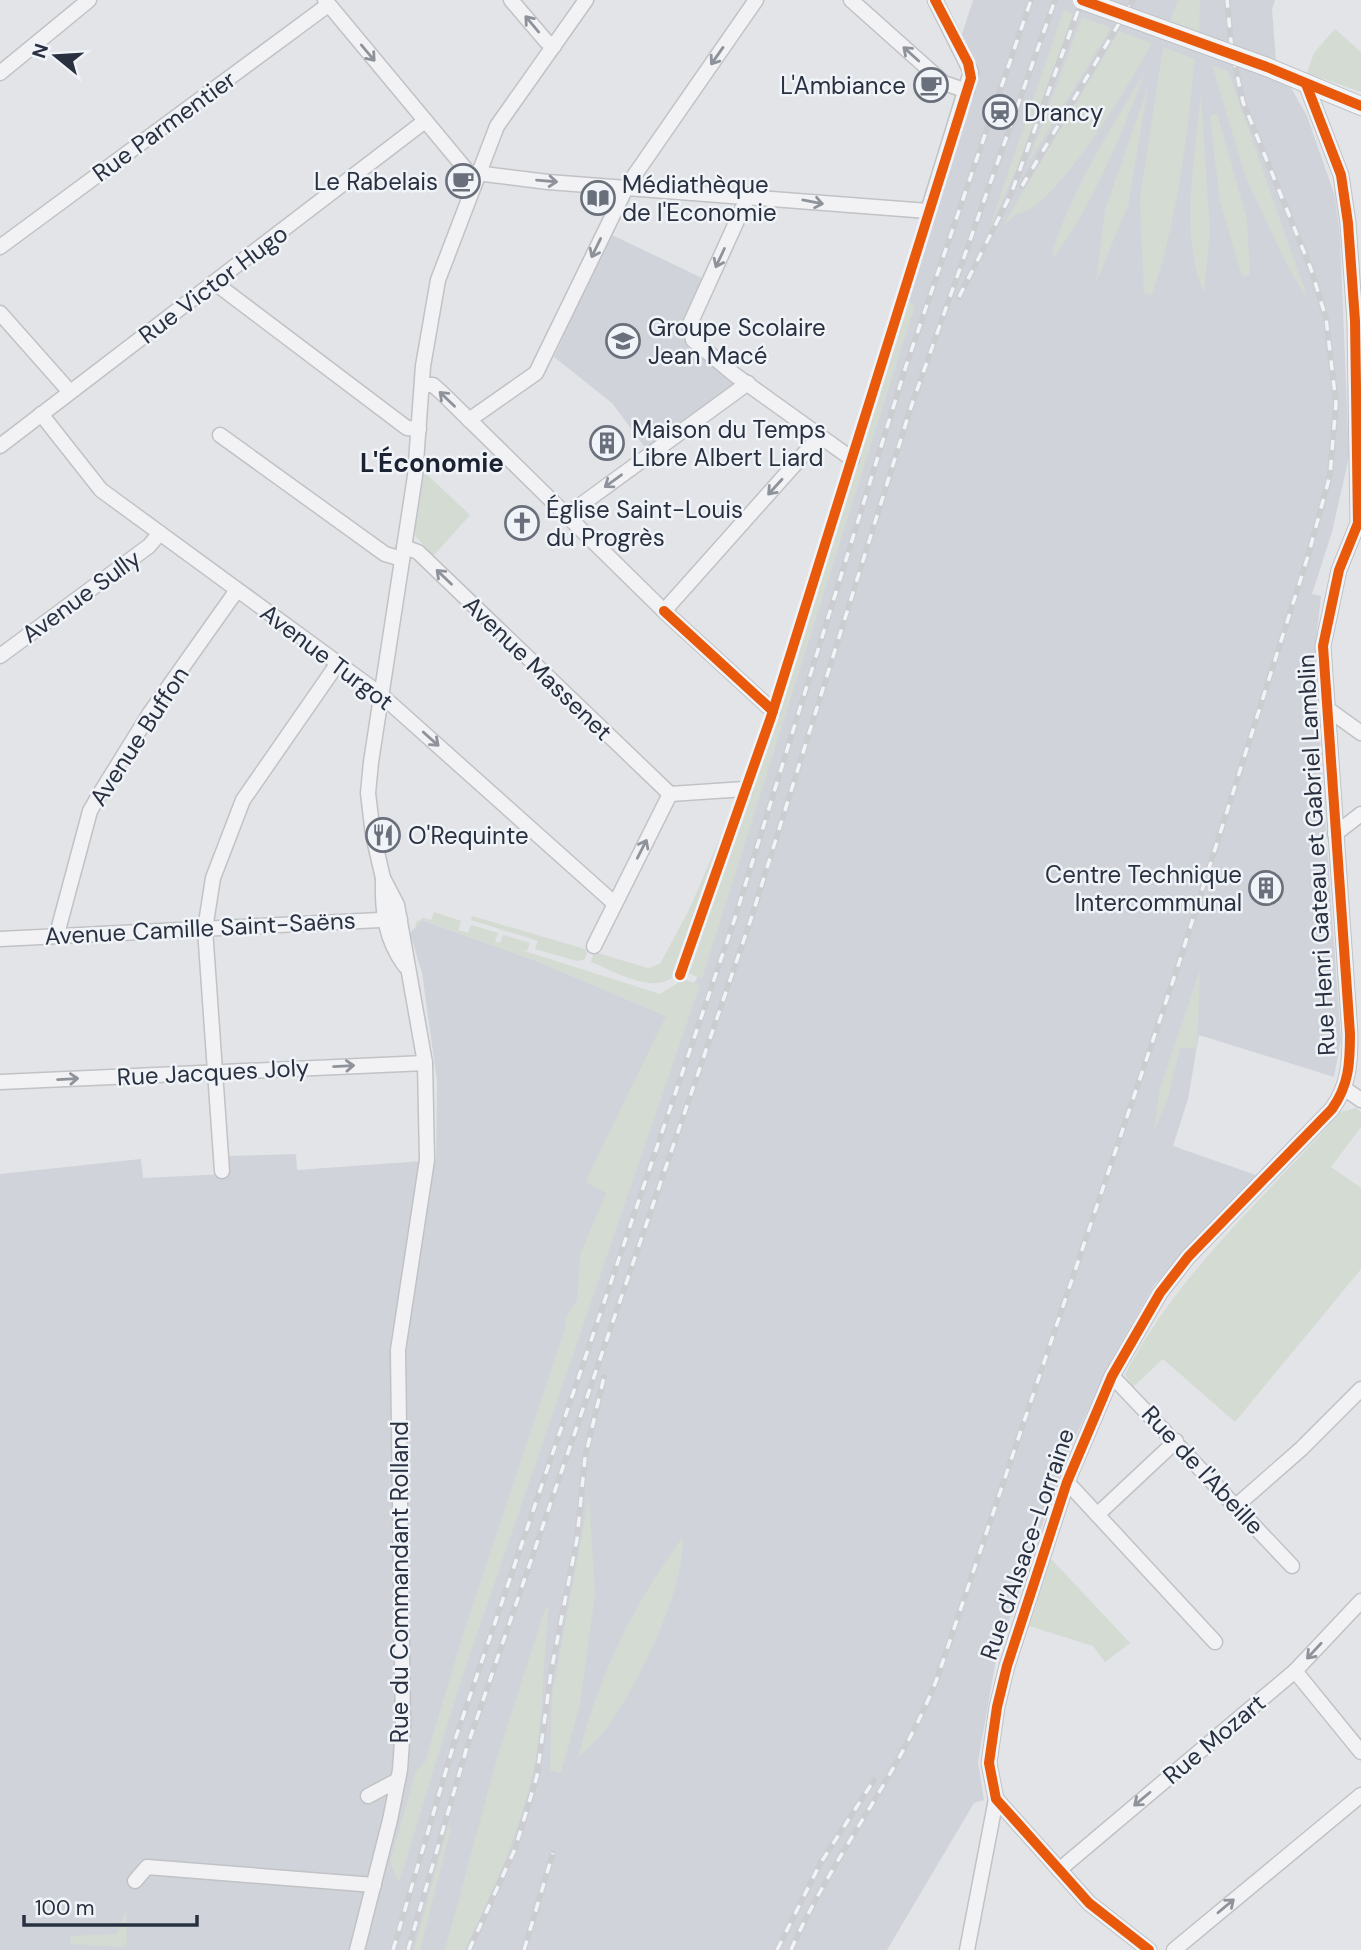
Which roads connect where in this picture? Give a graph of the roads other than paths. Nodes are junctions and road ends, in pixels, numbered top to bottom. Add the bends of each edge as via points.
1 (89, 0) edge
2 (511, 0) edge
3 (586, 0) edge
4 (756, 0) edge
5 (850, 0) edge
6 (935, 0) edge
7 (1082, 0) edge
8 (327, 2) edge
9 (554, 46) junction
10 (0, 73) edge
11 (1306, 84) junction
12 (967, 91) junction
13 (1361, 106) edge
14 (425, 121) junction
15 (479, 174) junction
16 (627, 186) junction
17 (746, 195) junction
18 (0, 247) edge
19 (215, 283) junction
20 (0, 313) edge
21 (748, 383) junction
22 (422, 384) junction
23 (69, 392) junction
24 (41, 414) junction
25 (469, 420) junction
26 (419, 429) junction
27 (220, 435) dead end
28 (820, 436) junction
29 (0, 446) edge
30 (852, 459) dead end
31 (567, 515) junction
32 (1360, 522) edge
33 (160, 533) junction
34 (403, 553) junction
35 (237, 590) junction
36 (664, 611) junction
37 (0, 656) edge
38 (338, 663) junction
39 (380, 694) junction
40 (1325, 707) junction
41 (773, 711) dead end
42 (1361, 733) edge
43 (745, 789) dead end
44 (670, 794) junction
45 (1361, 814) edge
46 (1335, 834) junction
47 (383, 878) junction
48 (614, 903) junction
49 (383, 919) junction
50 (400, 919) junction
51 (205, 929) junction
52 (57, 934) junction
53 (0, 939) edge
54 (594, 946) dead end
55 (406, 967) junction
56 (425, 1063) junction
57 (1355, 1069) edge
58 (213, 1072) junction
59 (0, 1082) edge
60 (1345, 1089) junction
61 (1361, 1100) edge
62 (222, 1171) dead end
63 (1112, 1376) junction
64 (1361, 1389) edge
65 (1176, 1441) junction
66 (1068, 1482) junction
67 (1236, 1506) junction
68 (1098, 1514) junction
69 (1292, 1566) dead end
70 (1361, 1601) edge
71 (1215, 1642) dead end
72 (1295, 1671) junction
73 (1361, 1752) edge
74 (398, 1780) junction
75 (1361, 1795) edge
76 (368, 1796) dead end
77 (996, 1799) junction
78 (1059, 1870) junction
79 (135, 1881) dead end
80 (374, 1885) junction
81 (357, 1950) edge
82 (967, 1950) edge
83 (1149, 1950) edge
84 (1174, 1950) edge

1 - 10 street
9 -> 2 street
3 - 9 street
4 -> 16 street
12 -> 5 street via 944,83
6 - 12 street via 971,72
7 - 11 main road, bridge
8 -> 14 street
8 - 18 street, Rue Parmentier
9 - 15 street via 502,117
11 - 13 main road
11 - 32 street, Rue Henri Gateau et Gabriel Lamblin via 1341,175 1348,223
17 -> 12 street via 928,211
14 - 15 street via 468,172
14 - 19 street, Rue Victor Hugo
15 -> 16 street
15 - 22 street via 438,280
16 - 17 street
16 -> 25 street via 536,373
17 -> 21 street via 689,332
19 - 23 street, Rue Victor Hugo
19 - 26 street via 407,428
20 - 23 street
21 - 28 street
21 -> 31 street
25 -> 22 street via 433,385
22 - 26 street
23 - 24 street, Rue Victor Hugo
24 - 29 street, Rue Victor Hugo
24 - 33 street, Avenue Turgot via 101,490
25 - 31 street
26 - 34 street
27 - 34 street, Avenue Massenet via 385,554
28 - 30 street
28 -> 36 street
31 - 36 street
32 - 40 street, Rue Henri Gateau et Gabriel Lamblin via 1339,570 1327,617
33 - 35 street, Avenue Turgot
33 - 37 street, Avenue Sully via 149,546
34 - 39 street
44 -> 34 street, Avenue Massenet via 418,552
35 - 38 street, Avenue Turgot
35 - 52 street, Avenue Buffon via 150,713 96,801
36 - 41 street
38 - 39 street, Avenue Turgot
38 - 51 street via 243,800 213,877
39 - 47 street via 368,793
39 -> 48 street, Avenue Turgot
40 - 42 street
40 - 46 street, Rue Henri Gateau et Gabriel Lamblin
43 - 44 street
48 -> 44 street
45 - 46 street
46 - 57 street, Rue Henri Gateau et Gabriel Lamblin
47 - 49 street
47 - 50 street
48 - 54 street
49 - 50 street, Avenue Camille Saint-Saëns
49 - 51 street, Avenue Camille Saint-Saëns
49 - 55 street via 393,950
50 - 55 street
51 - 52 street, Avenue Camille Saint-Saëns
51 - 58 street
52 - 53 street, Avenue Camille Saint-Saëns
55 - 56 street, Rue du Commandant Rolland
58 -> 56 street, Rue Jacques Joly
56 - 74 street, Rue du Commandant Rolland via 427,1160 398,1350 402,1727
57 - 60 street, Rue Henri Gateau et Gabriel Lamblin
59 -> 58 street, Rue Jacques Joly
58 - 62 street
60 - 61 street
60 - 63 street, Rue d'Alsace-Lorraine via 1324,1117 1188,1257 1160,1293
63 - 65 street, Rue de l'Abeille
63 - 66 street, Rue d'Alsace-Lorraine
64 - 67 street
65 - 67 street, Rue de l'Abeille
65 - 68 street
66 - 68 street
66 - 77 street, Rue d'Alsace-Lorraine via 997,1707 989,1763
67 - 69 street, Rue de l'Abeille
68 - 71 street
70 -> 72 street, Rue Mozart
72 - 73 street
72 -> 78 street, Rue Mozart
74 - 76 street
74 - 80 street, Rue du Commandant Rolland
84 -> 75 street
77 - 78 street
77 - 82 street
78 - 83 street via 1089,1902
79 - 80 street via 147,1867
80 - 81 street, Rue du Commandant Rolland

